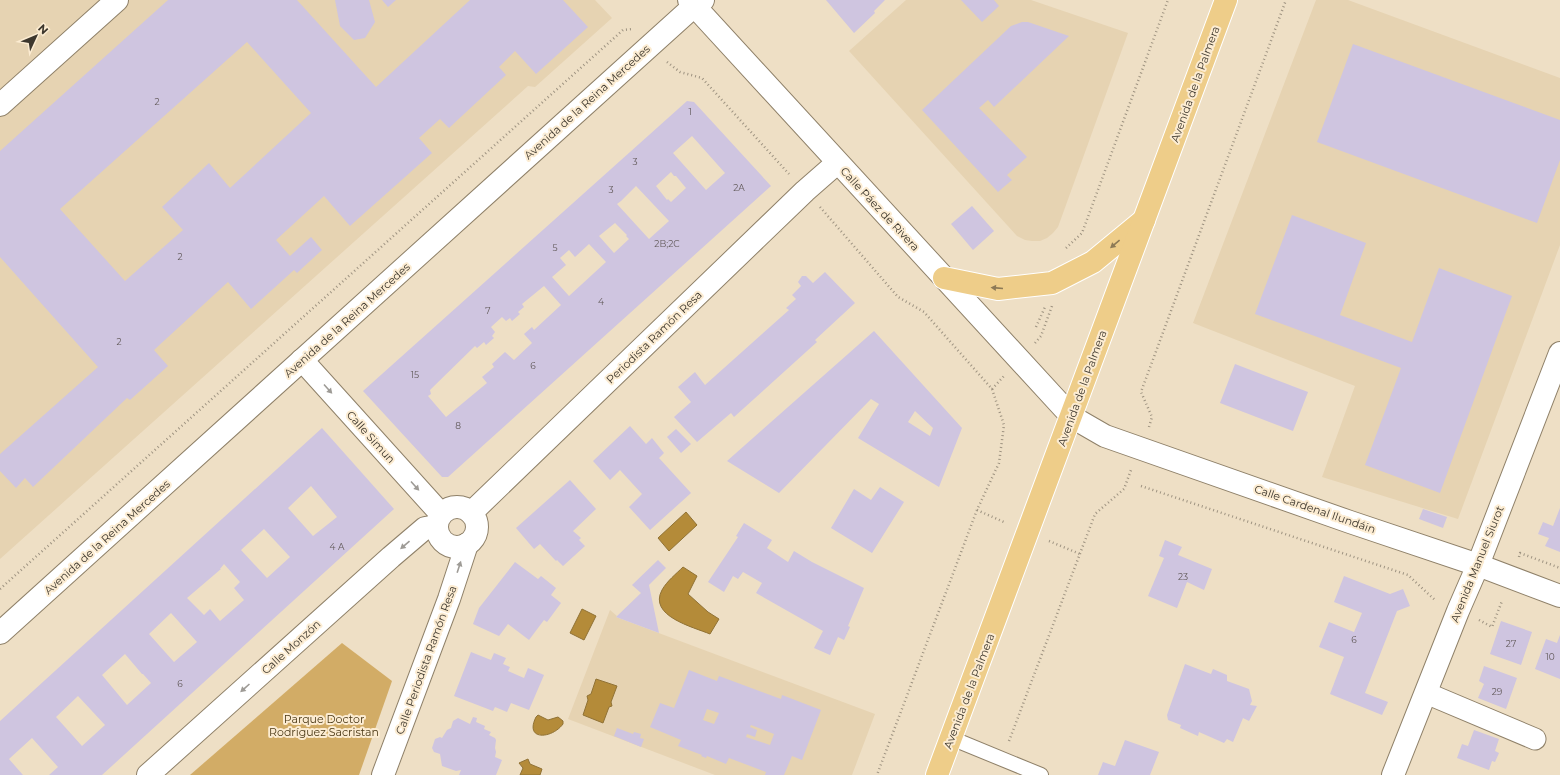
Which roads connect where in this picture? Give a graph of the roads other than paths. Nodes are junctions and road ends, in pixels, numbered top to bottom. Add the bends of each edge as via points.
1 (117, 0) edge
2 (1226, 0) edge
3 (695, 2) edge
4 (0, 105) edge
5 (837, 163) junction
6 (1145, 219) junction
7 (944, 278) junction
8 (1560, 353) edge
9 (302, 360) junction
10 (1072, 417) junction
11 (471, 513) junction
12 (439, 520) junction
13 (467, 544) junction
14 (1478, 565) junction
15 (1560, 596) edge
16 (0, 633) edge
17 (1426, 693) junction
18 (951, 738) junction
19 (1535, 739) dead end
20 (148, 775) edge
21 (383, 775) edge
22 (937, 775) edge
23 (1041, 775) edge
24 (1393, 775) edge

1 - 4 street
2 - 6 main road, Avenida de la Palmera
3 - 5 street, Calle Páez de Rivera
3 - 9 street, Avenida de la Reina Mercedes
5 - 7 street, Calle Páez de Rivera
5 - 11 street, Periodista Ramón Resa
6 -> 7 main road via 1093,262 1052,283 998,290
6 - 10 main road, Avenida de la Palmera
7 - 10 street, Calle Páez de Rivera
8 - 14 street, Avenida Manuel Siurot
9 -> 12 street, Calle Simun
9 - 16 street, Avenida de la Reina Mercedes
10 - 14 street, Calle Cardenal Ilundáin via 1105,436
10 - 18 main road, Avenida de la Palmera
11 - 12 street via 463,508 449,508
11 - 13 street via 477,529
12 - 13 street via 438,534 446,544 458,547
12 -> 20 street, Calle Monzón via 425,528 391,557
21 -> 13 street, Calle Periodista Ramón Resa
14 - 15 street, Calle Cardenal Ilundáin
14 - 17 street, Avenida Manuel Siurot
17 - 19 street
17 - 24 street, Avenida Manuel Siurot
18 - 22 main road, Avenida de la Palmera
18 - 23 lane

